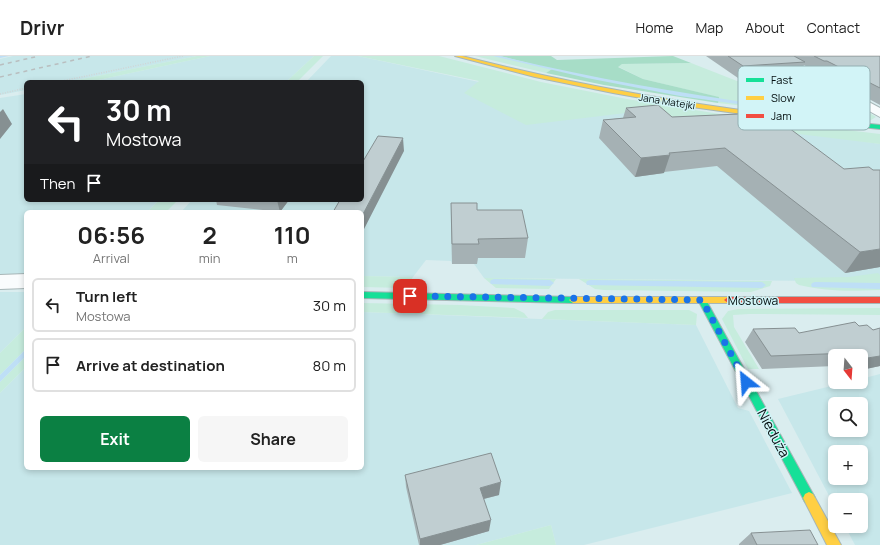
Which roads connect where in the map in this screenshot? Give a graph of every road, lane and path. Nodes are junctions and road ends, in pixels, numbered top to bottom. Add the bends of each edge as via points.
1 (183, 56) edge
2 (457, 56) edge
3 (775, 56) edge
4 (793, 66) edge
5 (67, 80) edge
6 (24, 88) edge
7 (0, 94) edge
8 (870, 108) edge
9 (738, 111) edge
10 (880, 113) edge
11 (870, 126) edge
12 (880, 127) edge
13 (24, 281) edge
14 (0, 282) edge
15 (364, 295) edge
16 (702, 300) junction
17 (880, 300) edge
18 (834, 545) edge

1 - 5 path
2 - 9 street, Jana Matejki via 536,76 646,98
3 - 4 street
6 - 7 path
8 - 10 street
11 - 12 street, Jana Matejki
13 - 14 street
15 - 16 street, Mostowa
16 - 17 street, Mostowa
16 - 18 street, Nieduża

